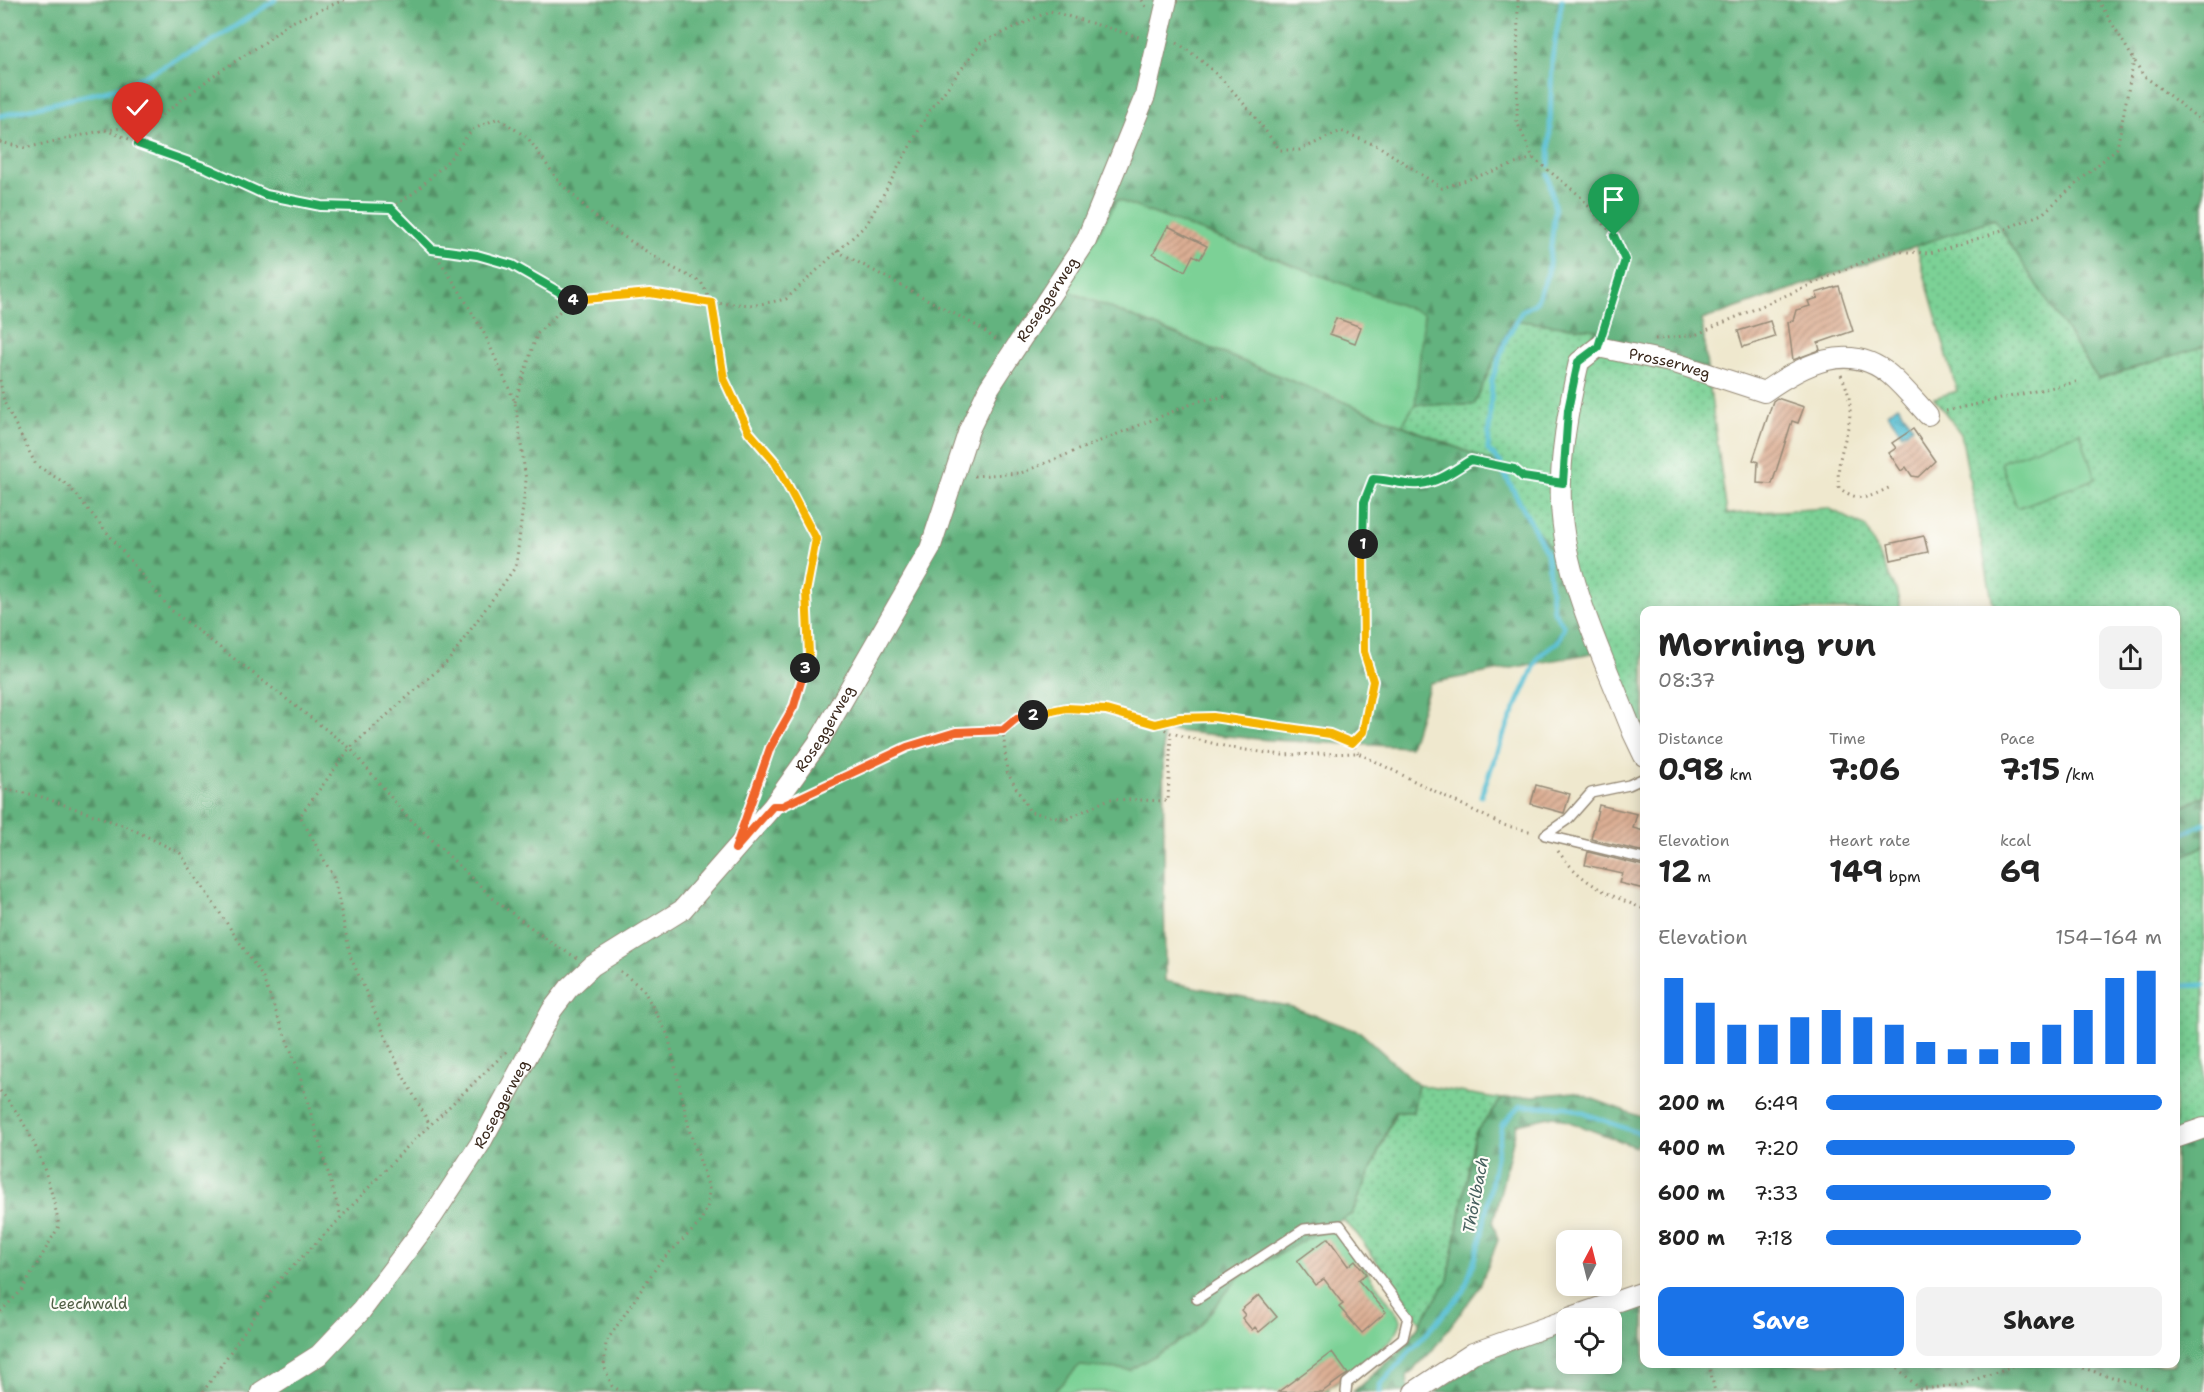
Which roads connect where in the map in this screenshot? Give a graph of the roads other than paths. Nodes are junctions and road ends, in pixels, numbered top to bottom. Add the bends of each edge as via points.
1 (1167, 0) edge
2 (1928, 415) road end
3 (1640, 748) edge
4 (1640, 780) edge
5 (1640, 858) edge
6 (2204, 1128) edge
7 (2180, 1136) edge
8 (1640, 1293) edge
9 (1197, 1299) dead end
10 (1599, 1308) edge
11 (1556, 1323) edge
12 (261, 1392) edge
13 (1346, 1392) edge
14 (1413, 1392) edge

1 - 12 street, Roseggerweg via 1145,96 1086,241 989,388 969,430 930,549 818,743 773,806 682,910 598,962 569,988 552,1010 480,1144 432,1217 361,1311 319,1355
2 - 3 street, Prosserweg via 1889,374 1853,356 1815,363 1791,373 1764,392 1675,363 1598,347 1578,362 1568,410 1561,502 1573,577
4 - 5 lane via 1590,793 1568,819 1545,835
6 - 7 street
8 - 10 street
9 - 13 lane via 1304,1229 1340,1225 1408,1317 1403,1338 1347,1383
11 - 14 street via 1473,1353

